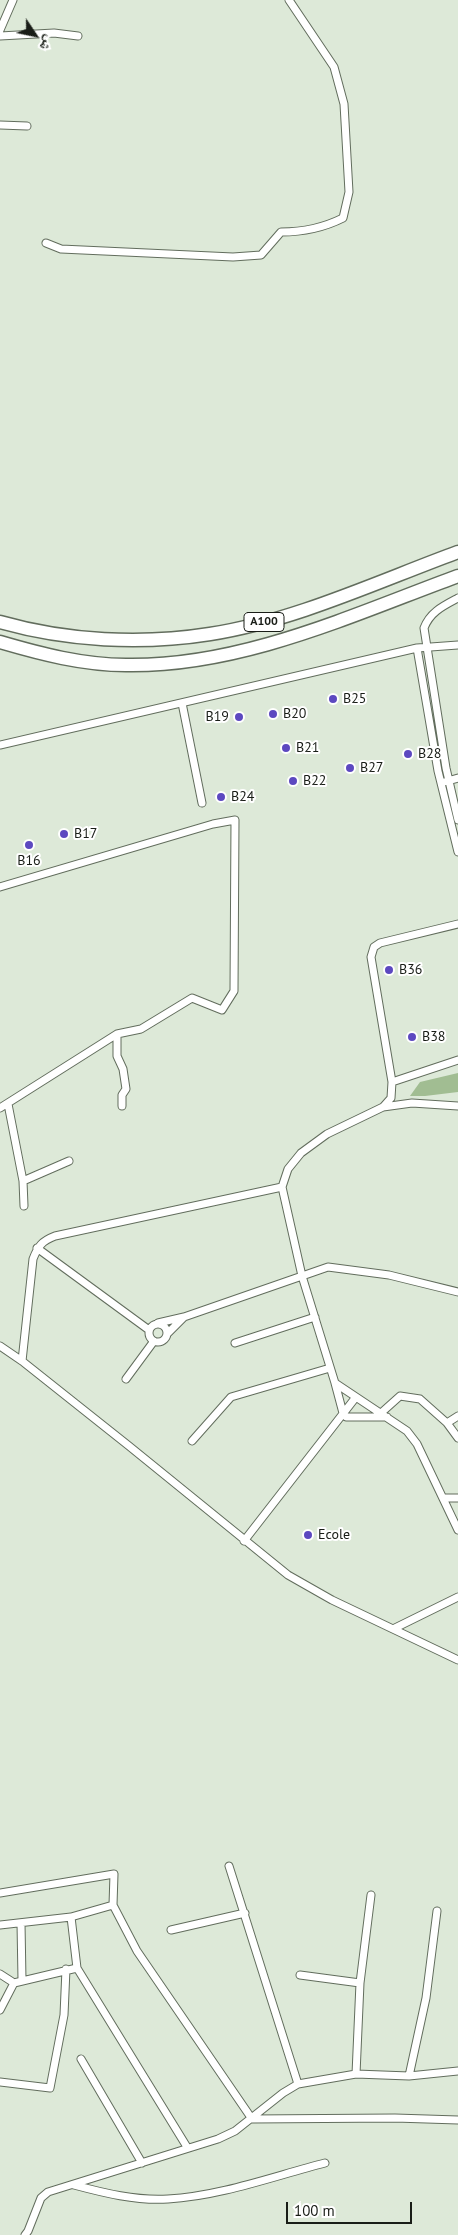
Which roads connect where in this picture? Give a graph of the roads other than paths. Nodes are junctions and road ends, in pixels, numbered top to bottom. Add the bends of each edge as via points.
1 (13, 0) edge
2 (289, 0) edge
3 (0, 30) edge
4 (0, 36) edge
5 (78, 36) dead end
6 (0, 125) edge
7 (27, 126) dead end
8 (46, 243) dead end
9 (458, 552) edge
10 (458, 576) edge
11 (458, 598) edge
12 (0, 614) edge
13 (0, 622) edge
14 (60, 635) junction
15 (0, 642) edge
16 (458, 645) edge
17 (426, 646) junction
18 (417, 648) junction
19 (0, 650) edge
20 (88, 663) junction
21 (182, 703) junction
22 (0, 745) edge
23 (458, 778) edge
24 (445, 782) junction
25 (202, 803) dead end
26 (458, 820) edge
27 (458, 852) edge
28 (0, 887) edge
29 (458, 924) edge
30 (117, 1034) junction
31 (458, 1060) edge
32 (392, 1082) junction
33 (8, 1104) junction
34 (122, 1106) dead end
35 (458, 1106) edge
36 (383, 1107) junction
37 (0, 1108) edge
38 (69, 1161) dead end
39 (23, 1181) junction
40 (282, 1187) junction
41 (24, 1206) dead end
42 (37, 1248) junction
43 (302, 1276) junction
44 (458, 1292) edge
45 (184, 1317) junction
46 (315, 1317) junction
47 (157, 1324) junction
48 (149, 1330) junction
49 (167, 1334) junction
50 (154, 1341) junction
51 (235, 1343) dead end
52 (0, 1346) edge
53 (22, 1361) junction
54 (330, 1368) junction
55 (126, 1379) dead end
56 (335, 1383) junction
57 (356, 1397) junction
58 (381, 1412) junction
59 (343, 1413) junction
60 (458, 1416) edge
61 (388, 1417) junction
62 (447, 1423) junction
63 (458, 1438) edge
64 (192, 1441) dead end
65 (443, 1498) junction
66 (458, 1498) edge
67 (458, 1530) edge
68 (244, 1541) junction
69 (458, 1597) edge
70 (395, 1628) junction
71 (458, 1660) edge
72 (229, 1866) dead end
73 (0, 1893) edge
74 (371, 1896) dead end
75 (113, 1905) junction
76 (438, 1911) dead end
77 (244, 1913) junction
78 (71, 1917) junction
79 (21, 1923) junction
80 (0, 1925) edge
81 (171, 1930) dead end
82 (77, 1968) junction
83 (66, 1969) junction
84 (0, 1974) edge
85 (300, 1975) dead end
86 (22, 1980) junction
87 (14, 1983) junction
88 (360, 1983) junction
89 (0, 2010) edge
90 (80, 2059) dead end
91 (458, 2071) edge
92 (356, 2074) junction
93 (409, 2076) junction
94 (0, 2082) edge
95 (298, 2084) junction
96 (252, 2119) junction
97 (458, 2120) edge
98 (187, 2147) junction
99 (142, 2163) junction
100 (325, 2163) dead end
101 (72, 2184) junction
102 (24, 2235) edge

1 - 3 street
2 - 8 street via 334,67 344,104 349,192 343,218 325,227 282,232 261,256 61,249
4 - 5 street via 54,33
6 - 7 street
9 - 14 highway, A100 / A100 via 262,623 211,634 147,640
10 - 20 highway, A100 / A100 via 303,633 211,658 127,665
11 - 17 street via 428,618 424,628
12 - 14 highway
13 - 14 highway, A100 / A100
15 - 20 highway, A100 / A100
16 - 17 street
17 - 18 street
17 - 24 street
18 - 21 street
18 - 24 street
19 - 20 highway
21 - 22 street
21 - 25 street
23 - 24 street
24 - 26 street
24 - 27 street
28 - 30 street via 235,820 234,991 222,1010 192,998 141,1029
29 - 32 street via 380,942 374,947 371,957
30 - 33 street
30 - 34 street via 117,1056 126,1089
31 - 32 street
32 - 36 street via 391,1098
33 - 37 street
33 - 39 street
35 - 36 street via 412,1103
36 - 40 street via 327,1134 301,1153 288,1170
38 - 39 street
39 - 41 street
40 - 42 street via 56,1236 43,1241
40 - 43 street
42 - 48 street
42 - 53 street via 30,1277
43 - 44 street via 328,1267 389,1275
43 - 45 street
43 - 46 street
45 - 47 street
45 - 49 street
46 - 51 street
46 - 54 street
47 - 48 street
47 - 49 street via 165,1327
48 - 50 street
49 - 50 street via 162,1341
50 - 55 street
52 - 53 street
53 - 68 street
54 - 56 street
54 - 64 street via 231,1398
56 - 57 street
56 - 59 street
57 - 58 street
57 - 59 street
58 - 61 street
58 - 62 street via 400,1396 420,1399
59 - 61 street via 352,1418
59 - 68 street
60 - 62 street
61 - 65 street via 408,1432
62 - 63 street
65 - 66 street
65 - 67 street
68 - 70 street via 288,1575 332,1600
69 - 70 street
70 - 71 street
72 - 77 street
73 - 75 street via 114,1874
74 - 88 street
75 - 78 street
75 - 96 street via 137,1951
76 - 93 street via 426,1998
77 - 81 street
77 - 95 street
78 - 79 street
78 - 82 street
79 - 80 street
79 - 86 street
82 - 83 street
82 - 98 street
83 - 86 street
83 - 94 street via 64,2015 50,2088
84 - 87 street
85 - 88 street
86 - 87 street
87 - 89 street
88 - 92 street
90 - 99 street
91 - 93 street
92 - 93 street
92 - 95 street
95 - 96 street
96 - 97 street
96 - 98 street via 218,2139
98 - 99 street
99 - 101 street
100 - 101 street via 215,2192 168,2199 128,2198
101 - 102 street via 48,2192 41,2198

